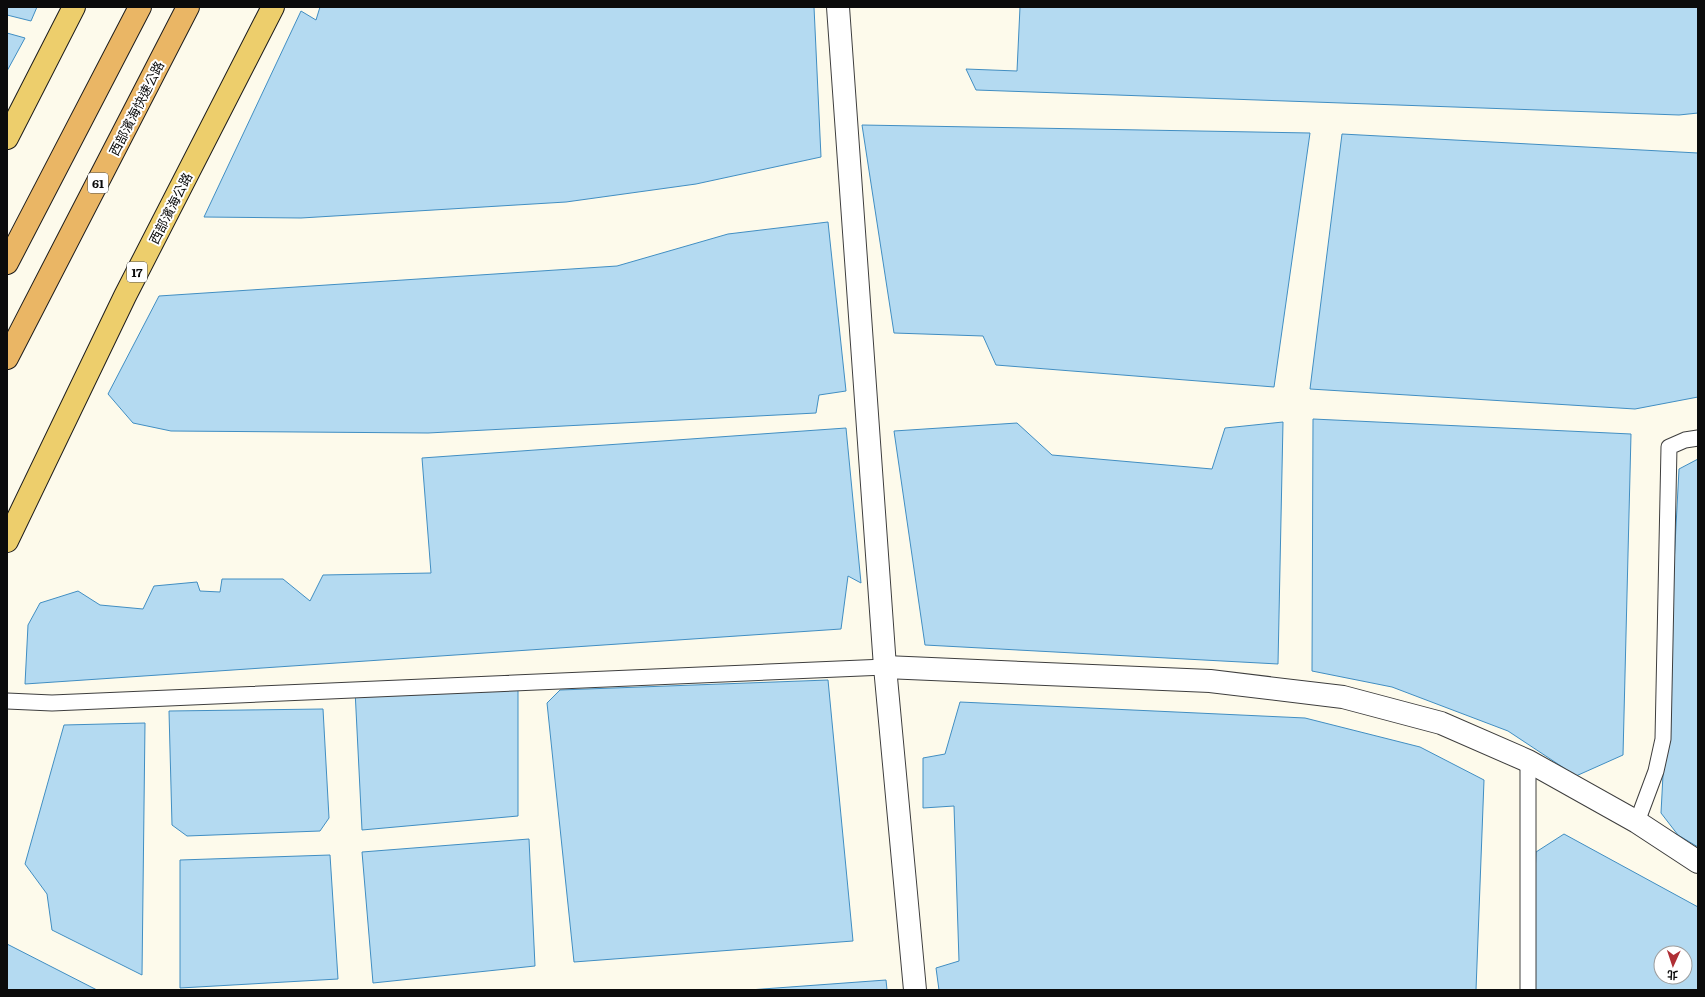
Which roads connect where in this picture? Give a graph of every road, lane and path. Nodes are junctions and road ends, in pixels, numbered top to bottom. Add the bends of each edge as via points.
1 (74, 7) edge
2 (140, 7) edge
3 (188, 7) edge
4 (274, 7) edge
5 (838, 7) edge
6 (7, 138) edge
7 (7, 263) edge
8 (7, 358) edge
9 (1698, 438) edge
10 (7, 541) edge
11 (886, 667) junction
12 (7, 701) edge
13 (1528, 761) junction
14 (1637, 822) junction
15 (1698, 862) edge
16 (915, 990) edge
17 (1528, 990) edge

1 - 6 main road
2 - 7 highway
3 - 8 highway, 西部濱海快速公路 / 61
4 - 10 main road, 西部濱海公路 / 17 via 125,296
5 - 11 street
9 - 14 lane via 1669,447 1663,740 1656,772
11 - 12 lane via 60,703
11 - 13 street via 1210,681 1343,697 1441,723
11 - 16 street
13 - 14 street
13 - 17 lane
14 - 15 street

